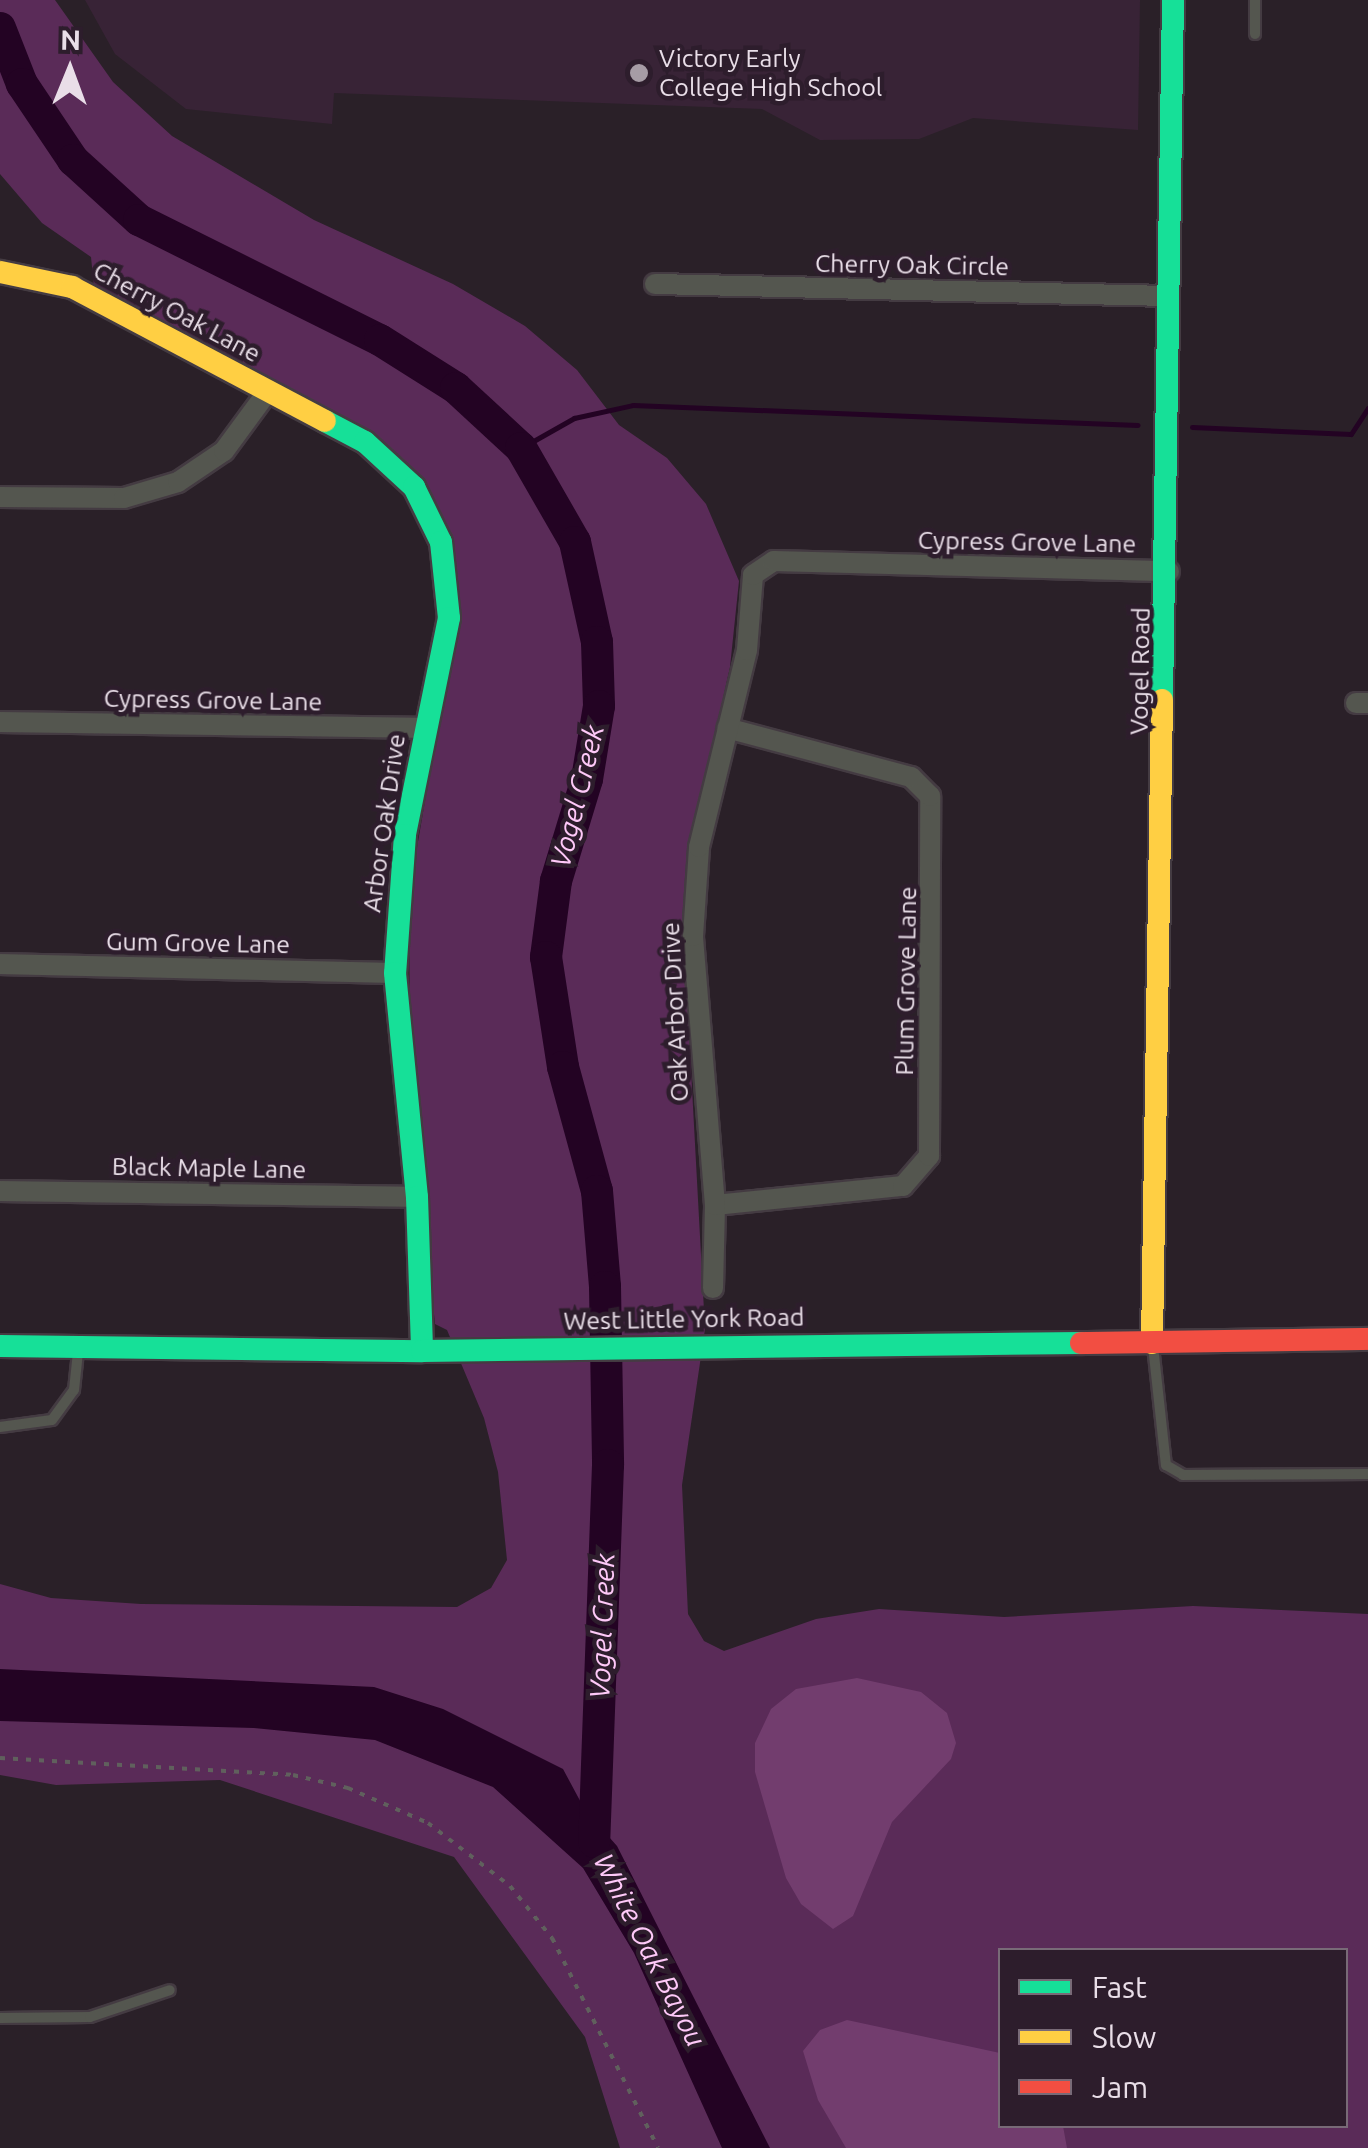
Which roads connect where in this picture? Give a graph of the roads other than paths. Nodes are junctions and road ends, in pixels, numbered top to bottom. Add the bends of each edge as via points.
1 (1173, 0) edge
2 (1255, 0) edge
3 (1256, 34) dead end
4 (0, 272) edge
5 (655, 284) dead end
6 (1168, 296) junction
7 (268, 391) junction
8 (0, 496) edge
9 (763, 563) joint
10 (1169, 571) junction
11 (0, 722) edge
12 (424, 728) junction
13 (726, 728) junction
14 (0, 964) edge
15 (394, 973) junction
16 (0, 1191) edge
17 (417, 1196) junction
18 (715, 1205) junction
19 (714, 1288) dead end
20 (1368, 1339) edge
21 (1152, 1343) junction
22 (0, 1346) edge
23 (78, 1348) junction
24 (422, 1351) junction
25 (0, 1426) edge
26 (1368, 1474) edge
27 (170, 1990) dead end
28 (0, 2018) edge

1 - 6 street, Vogel Road
2 - 3 lane
4 - 7 street, Cherry Oak Lane via 72,287
5 - 6 street, Cherry Oak Circle
6 - 10 street, Vogel Road
7 - 8 street via 224,451 178,482 124,498
7 - 12 street, Arbor Oak Drive via 365,442 414,487 441,542 449,618
9 - 10 street, Cypress Grove Lane
9 - 13 street, Oak Arbor Drive via 753,574 746,650
10 - 21 street, Vogel Road
11 - 12 street, Cypress Grove Lane
12 - 15 street, Arbor Oak Drive via 405,835
13 - 18 street, Oak Arbor Drive via 699,847 693,936
13 - 18 street, Plum Grove Lane via 911,777 930,796 929,1156 903,1186
14 - 15 street, Gum Grove Lane
15 - 17 street, Arbor Oak Drive
16 - 17 street, Black Maple Lane
17 - 24 street, Arbor Oak Drive
18 - 19 street, Oak Arbor Drive
20 - 21 street, West Little York Road
21 - 24 street, West Little York Road
21 - 26 lane via 1166,1465 1183,1474
22 - 23 street, West Little York Road
23 - 24 street, West Little York Road
23 - 25 lane via 74,1390 64,1409 36,1427
27 - 28 lane via 90,2017

